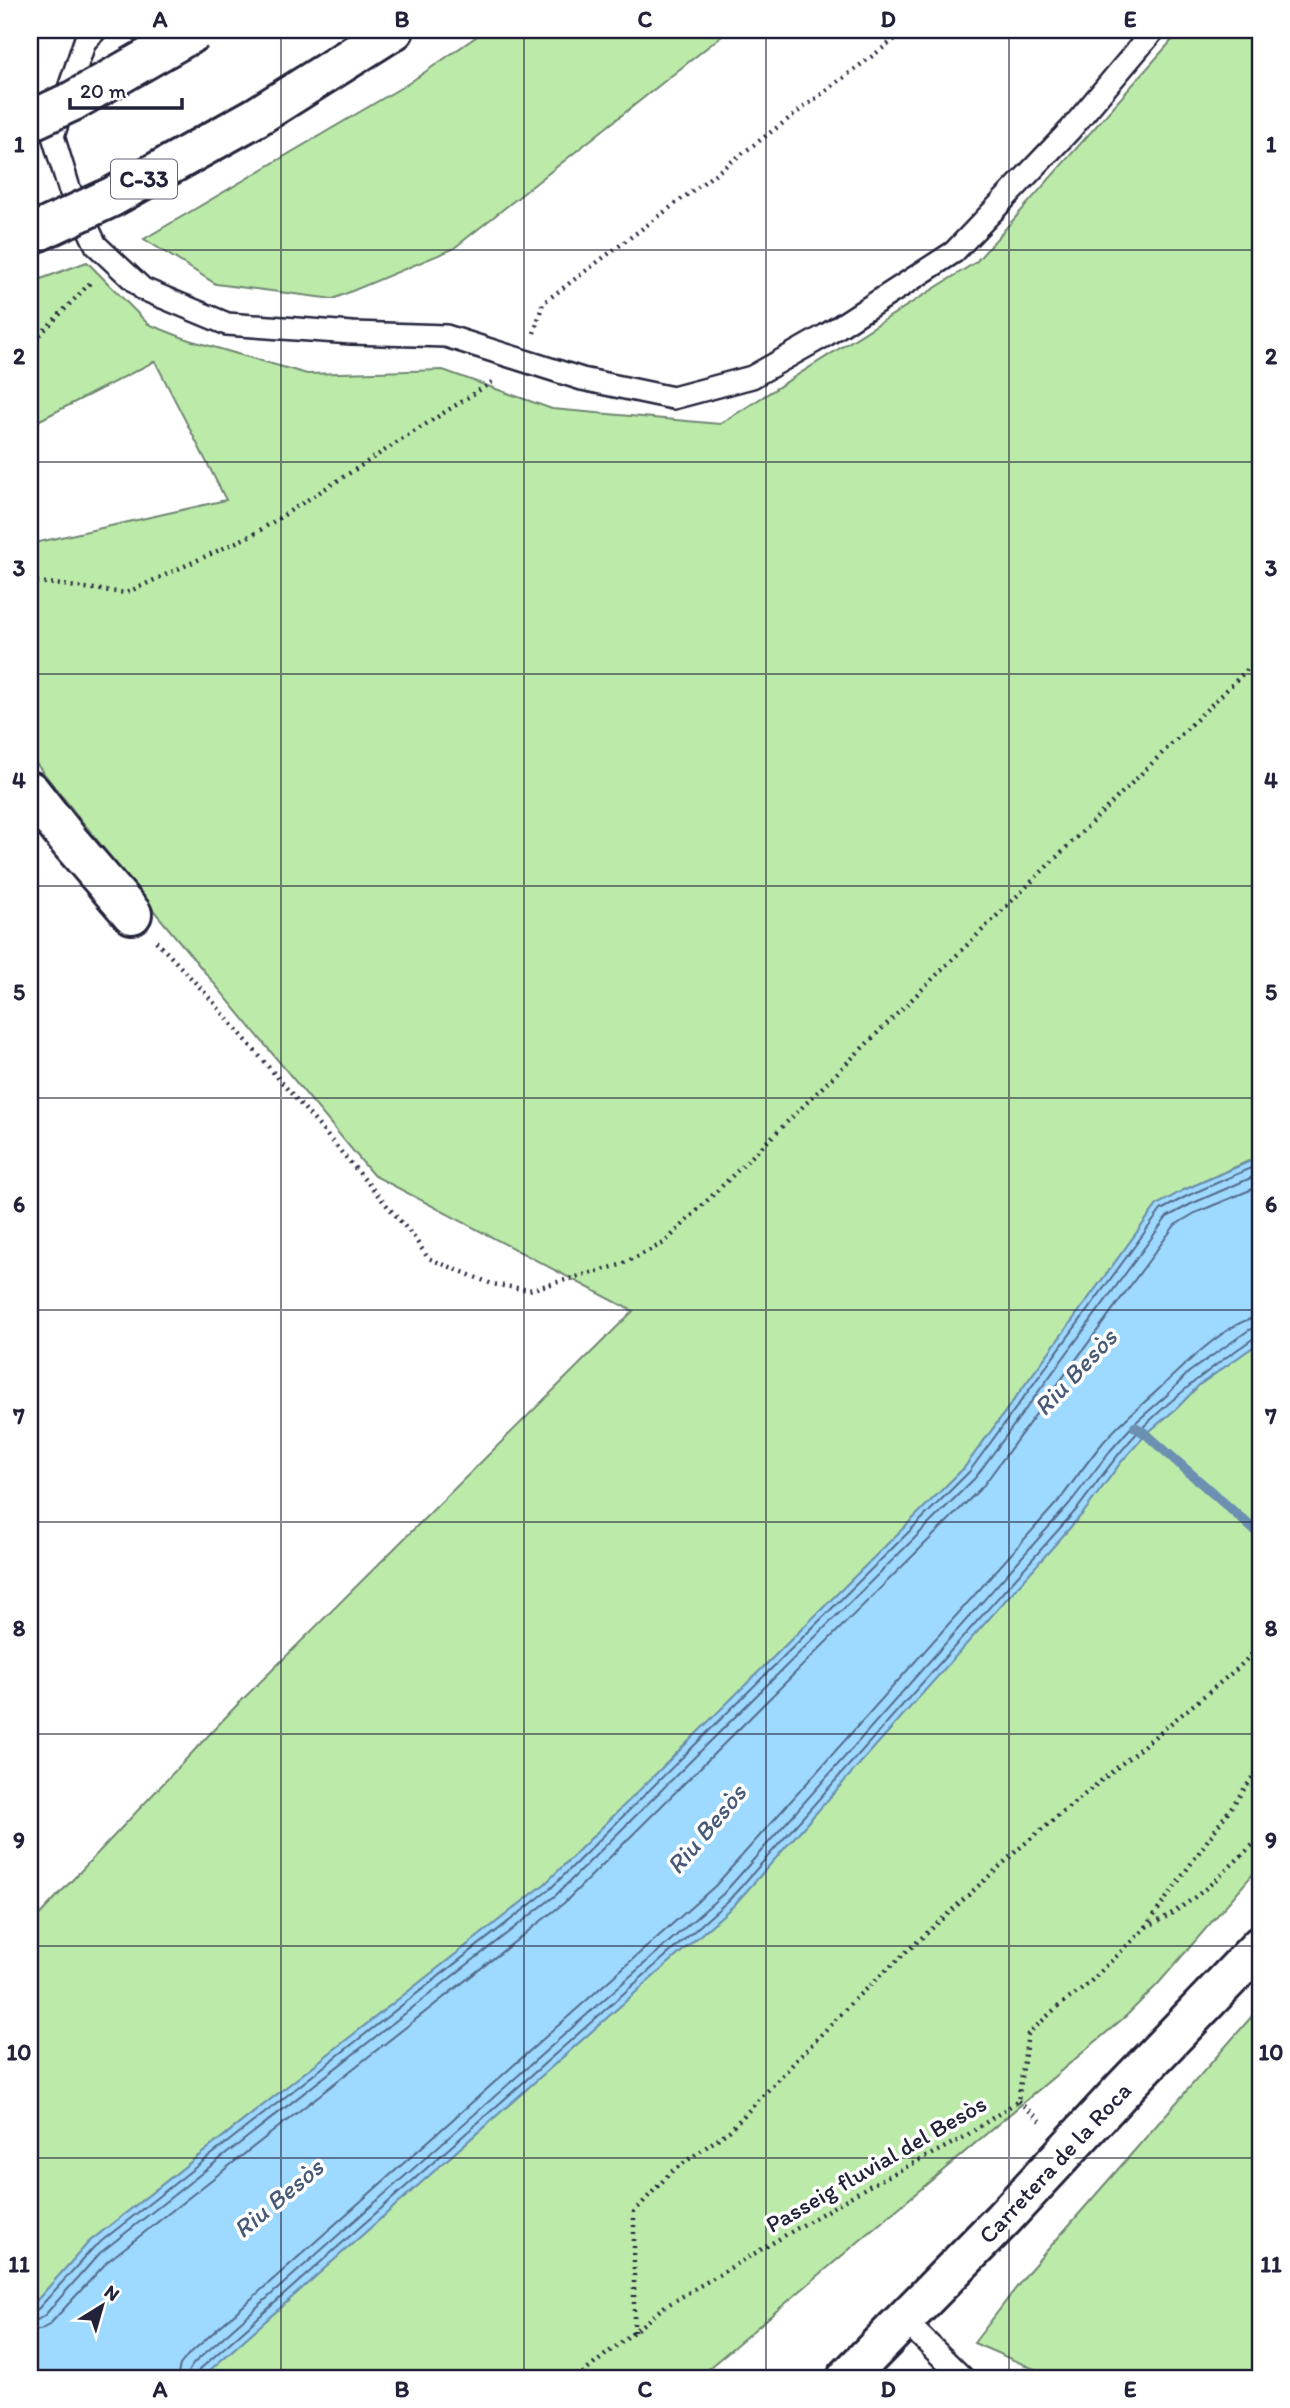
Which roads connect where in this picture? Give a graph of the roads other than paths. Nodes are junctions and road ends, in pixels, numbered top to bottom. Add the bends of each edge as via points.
1 (96, 30) edge
2 (197, 30) edge
3 (394, 30) edge
4 (1154, 30) edge
5 (30, 121) edge
6 (30, 235) edge
7 (30, 791) edge
8 (132, 914) road end
9 (1260, 1946) edge
10 (904, 2320) junction
11 (847, 2378) edge
12 (963, 2378) edge

1 - 4 lane via 85,41 53,136 69,188 96,245 143,289 227,324 446,336 582,379 673,398 752,377 954,252 1070,130
2 - 5 main road, bridge
3 - 6 main road, C-33, bridge via 256,117 112,197
7 - 8 main road
9 - 10 main road, Carretera de la Roca
10 - 11 main road, Carretera de la Roca
10 - 12 lane

